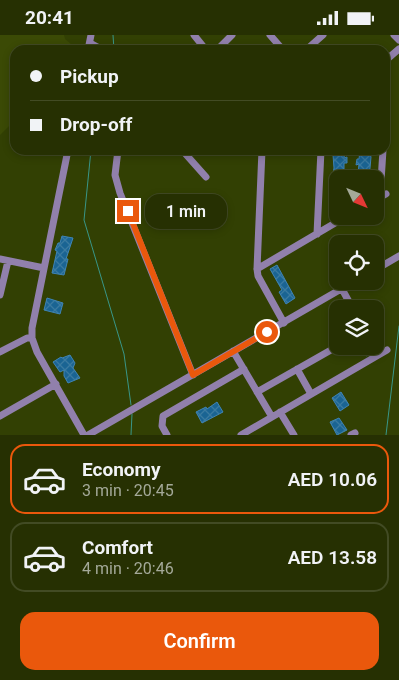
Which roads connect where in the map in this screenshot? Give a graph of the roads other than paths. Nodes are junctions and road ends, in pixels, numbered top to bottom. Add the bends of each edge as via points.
1 (194, 35) edge
2 (232, 35) edge
3 (270, 35) edge
4 (323, 35) edge
5 (394, 35) edge
6 (399, 40) edge
7 (202, 45) edge
8 (221, 45) edge
9 (279, 45) edge
10 (312, 45) edge
11 (67, 155) edge
12 (117, 155) edge
13 (186, 155) edge
14 (262, 155) edge
15 (321, 155) edge
16 (383, 155) edge
17 (382, 170) edge
18 (206, 177) dead end
19 (332, 225) edge
20 (317, 234) junction
21 (399, 256) edge
22 (0, 259) edge
23 (8, 261) junction
24 (384, 265) edge
25 (44, 268) junction
26 (257, 269) junction
27 (340, 290) edge
28 (0, 295) edge
29 (284, 323) junction
30 (32, 338) junction
31 (387, 350) dead end
32 (233, 351) junction
33 (329, 351) edge
34 (0, 352) edge
35 (244, 369) junction
36 (297, 369) junction
37 (193, 375) junction
38 (56, 385) junction
39 (257, 392) junction
40 (311, 394) junction
41 (280, 412) junction
42 (0, 416) edge
43 (272, 417) junction
44 (84, 435) edge
45 (88, 435) edge
46 (167, 435) edge
47 (242, 435) edge
48 (294, 435) edge

1 - 7 street
2 - 8 street
3 - 9 street
4 - 10 street
5 - 6 street
11 - 25 street
12 - 37 street via 115,175 120,193
13 - 18 street
14 - 26 street
15 - 20 street
16 - 17 street
19 - 20 street
20 - 26 street
21 - 24 street
22 - 23 street
23 - 25 street
23 - 28 street
25 - 30 street
26 - 29 street
27 - 29 street
29 - 32 street
30 - 34 street
30 - 38 street
31 - 40 street
32 - 35 street
32 - 37 street
33 - 36 street
35 - 39 street
35 - 46 street via 164,416 162,426
36 - 39 street
36 - 40 street
37 - 45 street
38 - 42 street
38 - 44 street
39 - 43 street
40 - 41 street
41 - 43 street
41 - 48 street
43 - 47 street

